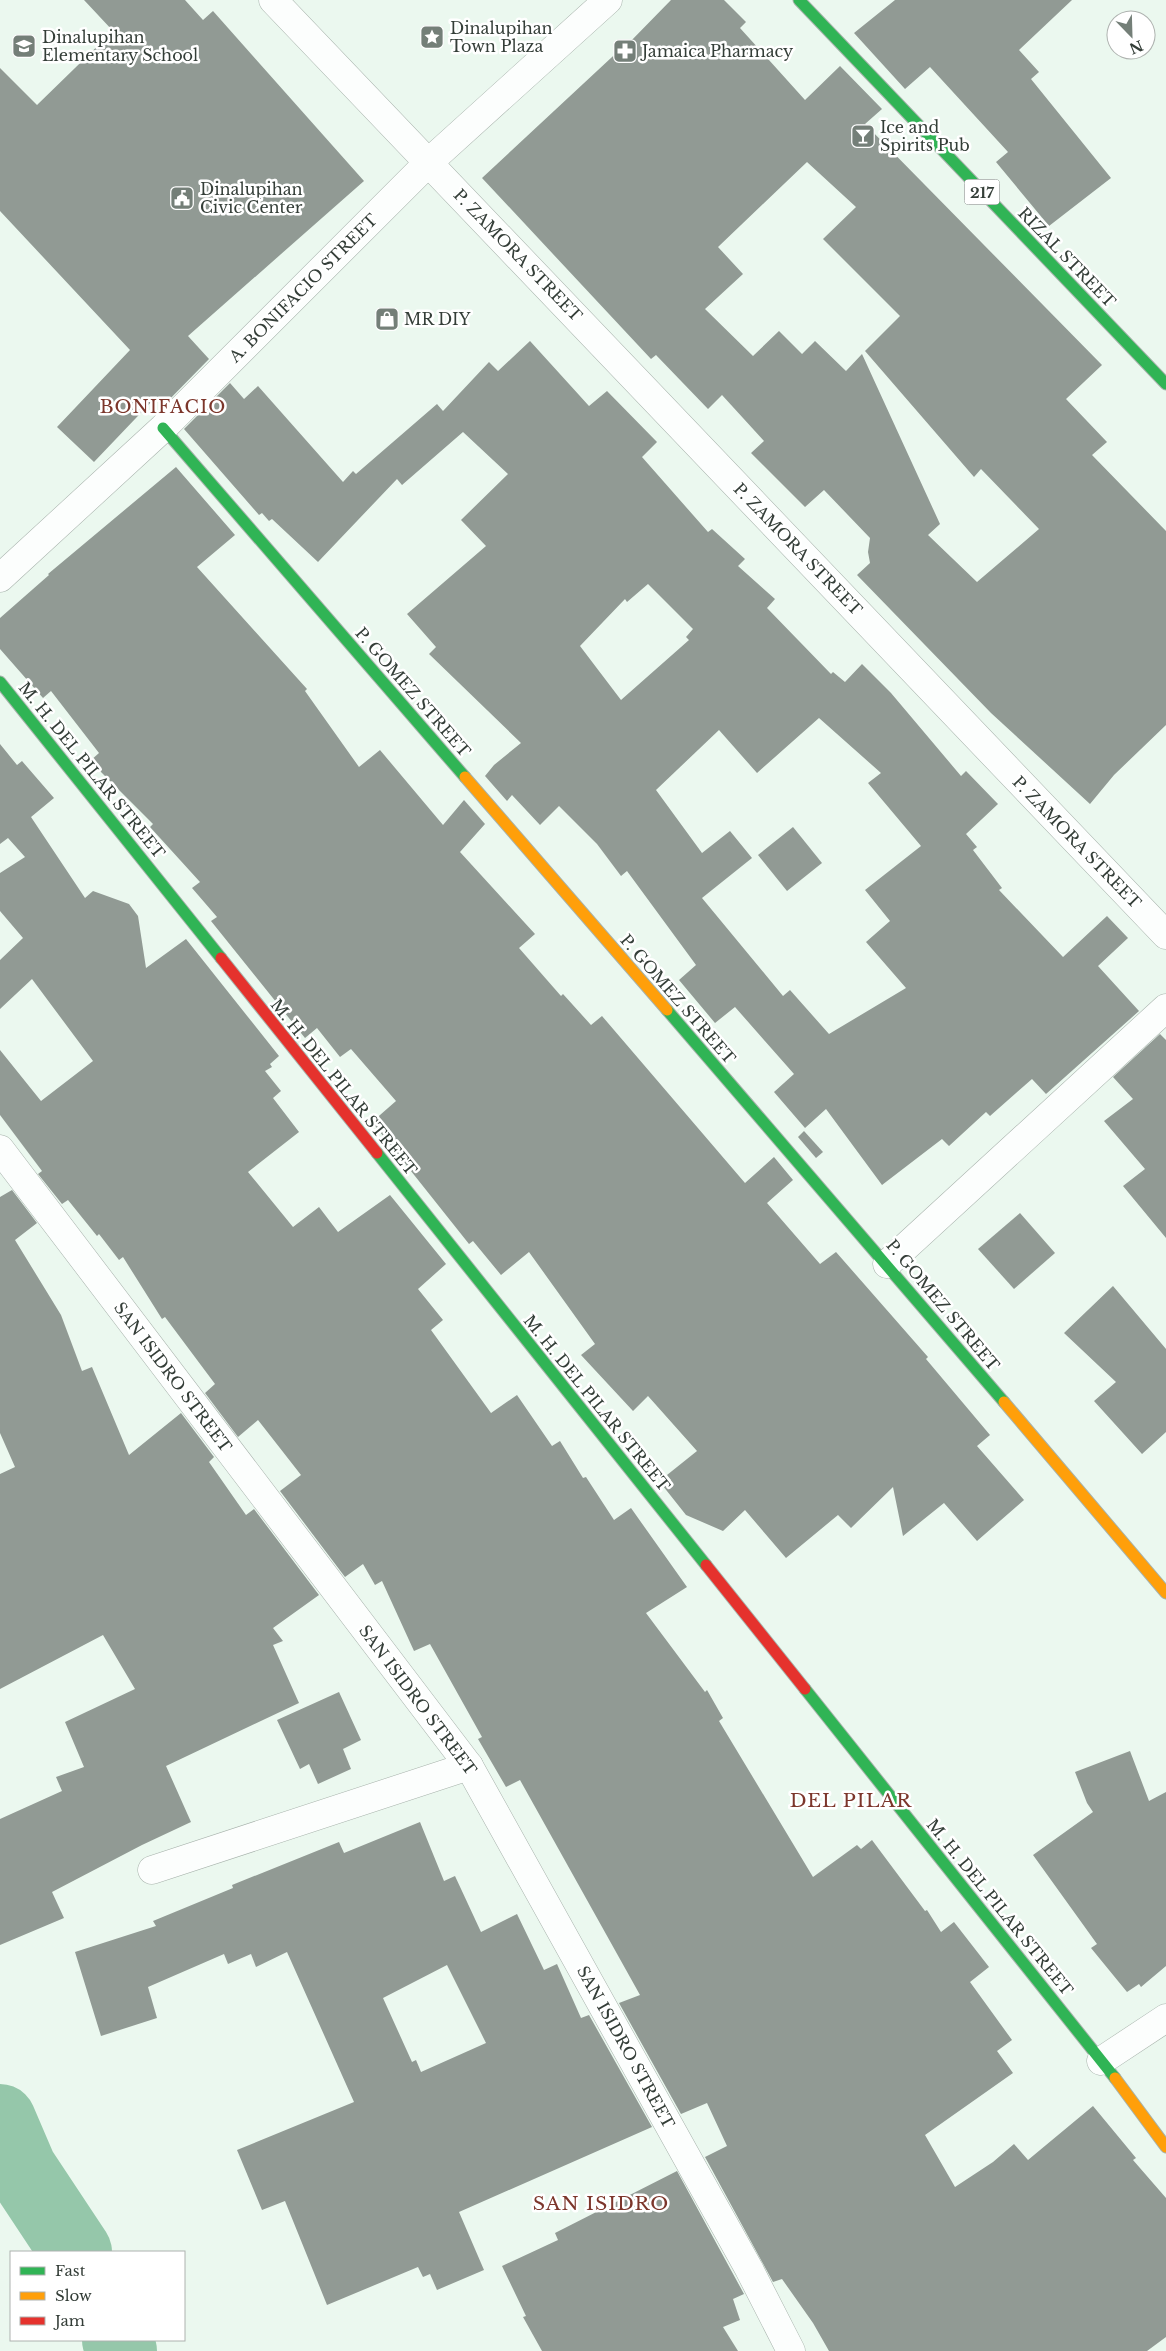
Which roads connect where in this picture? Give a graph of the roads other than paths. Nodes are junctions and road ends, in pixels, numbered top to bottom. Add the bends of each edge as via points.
1 (273, 0) edge
2 (608, 0) edge
3 (799, 0) edge
4 (429, 162) junction
5 (1166, 384) edge
6 (163, 428) junction
7 (0, 578) edge
8 (0, 682) edge
9 (1166, 935) edge
10 (1166, 1008) edge
11 (0, 1149) edge
12 (887, 1264) junction
13 (1166, 1593) edge
14 (469, 1766) junction
15 (152, 1870) dead end
16 (1166, 2018) edge
17 (1101, 2061) junction
18 (1166, 2147) edge
19 (791, 2351) edge

1 - 4 street, P. ZAMORA STREET
2 - 4 street, A. BONIFACIO STREET
3 - 5 street, RIZAL STREET / 217
4 - 6 street, A. BONIFACIO STREET
4 - 9 street, P. ZAMORA STREET
6 - 7 street, A. BONIFACIO STREET
6 - 12 street, P. GOMEZ STREET
8 - 17 street, M. H. DEL PILAR STREET
10 - 12 street
11 - 14 street, SAN ISIDRO STREET
12 - 13 street, P. GOMEZ STREET
14 - 15 street
14 - 19 street, SAN ISIDRO STREET
16 - 17 street
17 - 18 street, M. H. DEL PILAR STREET

